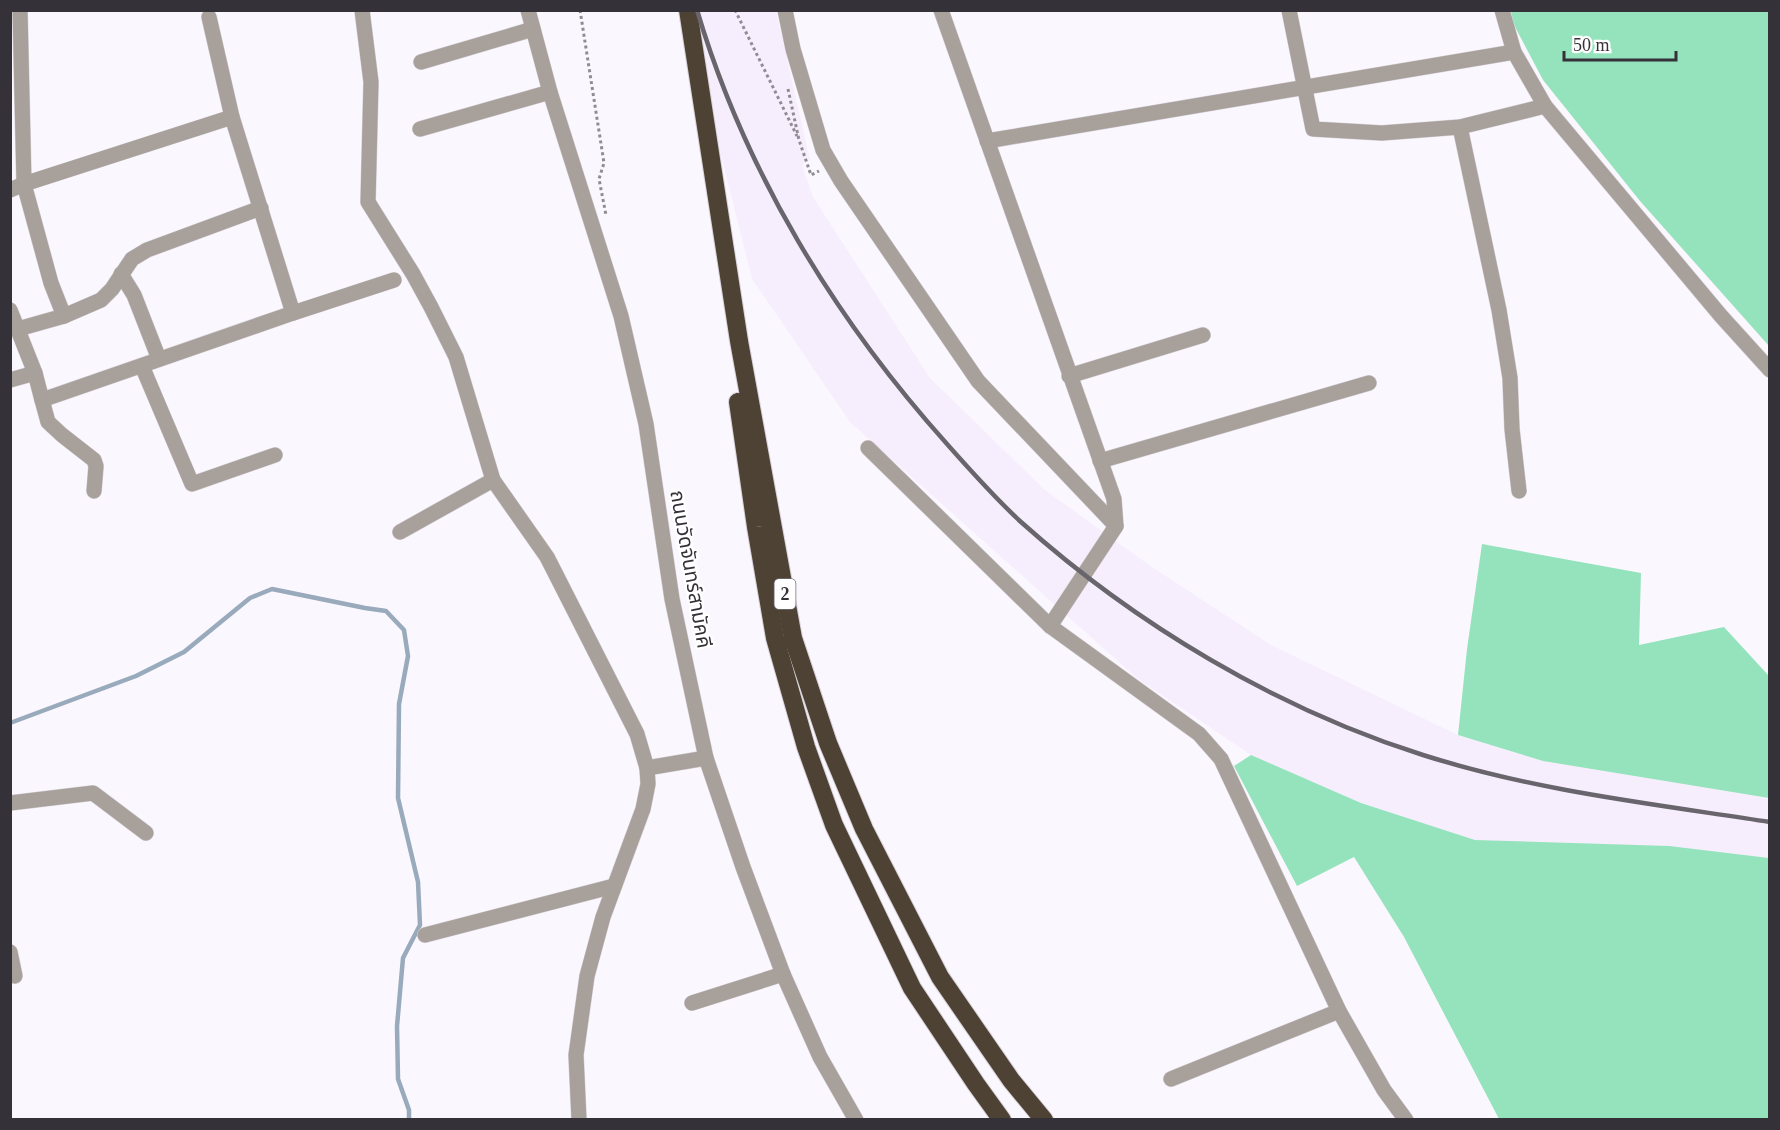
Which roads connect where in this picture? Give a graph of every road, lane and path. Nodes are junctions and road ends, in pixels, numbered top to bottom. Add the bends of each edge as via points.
1 (20, 10) edge
2 (362, 10) edge
3 (528, 10) edge
4 (579, 10) edge
5 (677, 10) edge
6 (688, 10) edge
7 (735, 10) edge
8 (785, 10) edge
9 (941, 10) edge
10 (1289, 10) edge
11 (1502, 10) edge
12 (209, 17) dead end
13 (533, 29) junction
14 (1514, 52) junction
15 (421, 62) dead end
16 (1305, 87) junction
17 (550, 92) junction
18 (1545, 106) junction
19 (232, 117) junction
20 (1460, 127) junction
21 (420, 129) dead end
22 (799, 140) dead end
23 (987, 141) junction
24 (17, 187) edge
25 (261, 208) junction
26 (608, 225) dead end
27 (121, 274) junction
28 (394, 280) dead end
29 (10, 310) edge
30 (293, 313) junction
31 (64, 316) junction
32 (18, 329) junction
33 (1203, 335) dead end
34 (159, 359) junction
35 (142, 366) junction
36 (1770, 370) edge
37 (35, 373) junction
38 (1069, 376) junction
39 (10, 380) edge
40 (1370, 383) dead end
41 (42, 400) junction
42 (868, 448) dead end
43 (275, 455) dead end
44 (1100, 461) junction
45 (494, 480) junction
46 (94, 491) dead end
47 (1519, 491) dead end
48 (1116, 526) junction
49 (400, 532) dead end
50 (1050, 626) junction
51 (706, 758) junction
52 (647, 768) junction
53 (10, 803) edge
54 (147, 833) dead end
55 (614, 886) junction
56 (425, 935) dead end
57 (10, 952) edge
58 (783, 974) junction
59 (15, 976) dead end
60 (692, 1003) dead end
61 (1339, 1011) junction
62 (1171, 1079) dead end
63 (579, 1119) edge
64 (856, 1119) edge
65 (1002, 1119) edge
66 (1044, 1119) edge
67 (1406, 1119) edge

1 - 24 street
2 - 45 street via 371,82 368,202 413,274 456,357
3 - 13 street, ถนนวัดจันทร์สามัคคี
4 - 26 path via 604,163 599,179
5 - 65 highway, 2 via 775,638 806,747 834,825 912,988
6 - 66 highway, 2 via 739,341 793,638 828,743 864,829 940,977 1011,1080
7 - 22 path
8 - 48 street via 824,150 841,181 978,381
9 - 23 street
10 - 16 street
11 - 14 street
12 - 19 street
13 - 15 street
13 - 17 street, ถนนวัดจันทร์สามัคคี
14 - 16 street
14 - 18 street
16 - 20 street via 1313,129 1382,133
16 - 23 street
17 - 21 street
17 - 51 street, ถนนวัดจันทร์สามัคคี via 621,316 646,424 672,599
18 - 20 street
18 - 36 street
19 - 24 street
19 - 25 street
20 - 47 street via 1499,310 1510,378
23 - 38 street
24 - 31 street
25 - 27 street via 147,250 132,259
25 - 30 street
27 - 31 street via 100,300
27 - 34 street via 134,295
28 - 30 street
29 - 32 street
30 - 34 street
31 - 32 street
32 - 37 street
33 - 38 street
34 - 35 street
35 - 41 street
35 - 43 street via 192,484
37 - 39 street
37 - 41 street
38 - 44 street
40 - 44 street
41 - 46 street via 48,422 94,460
42 - 50 street
44 - 48 street via 1114,499
45 - 49 street
45 - 52 street via 547,557 638,734
48 - 50 street
50 - 61 street via 1199,734 1221,759
51 - 52 street
51 - 58 street, ถนนวัดจันทร์สามัคคี
52 - 55 street via 643,809
53 - 54 street via 93,793
55 - 56 street
55 - 63 street via 587,976 576,1055
57 - 59 street
58 - 60 street
58 - 64 street, ถนนวัดจันทร์สามัคคี via 820,1058
61 - 62 street
61 - 67 street via 1384,1090

